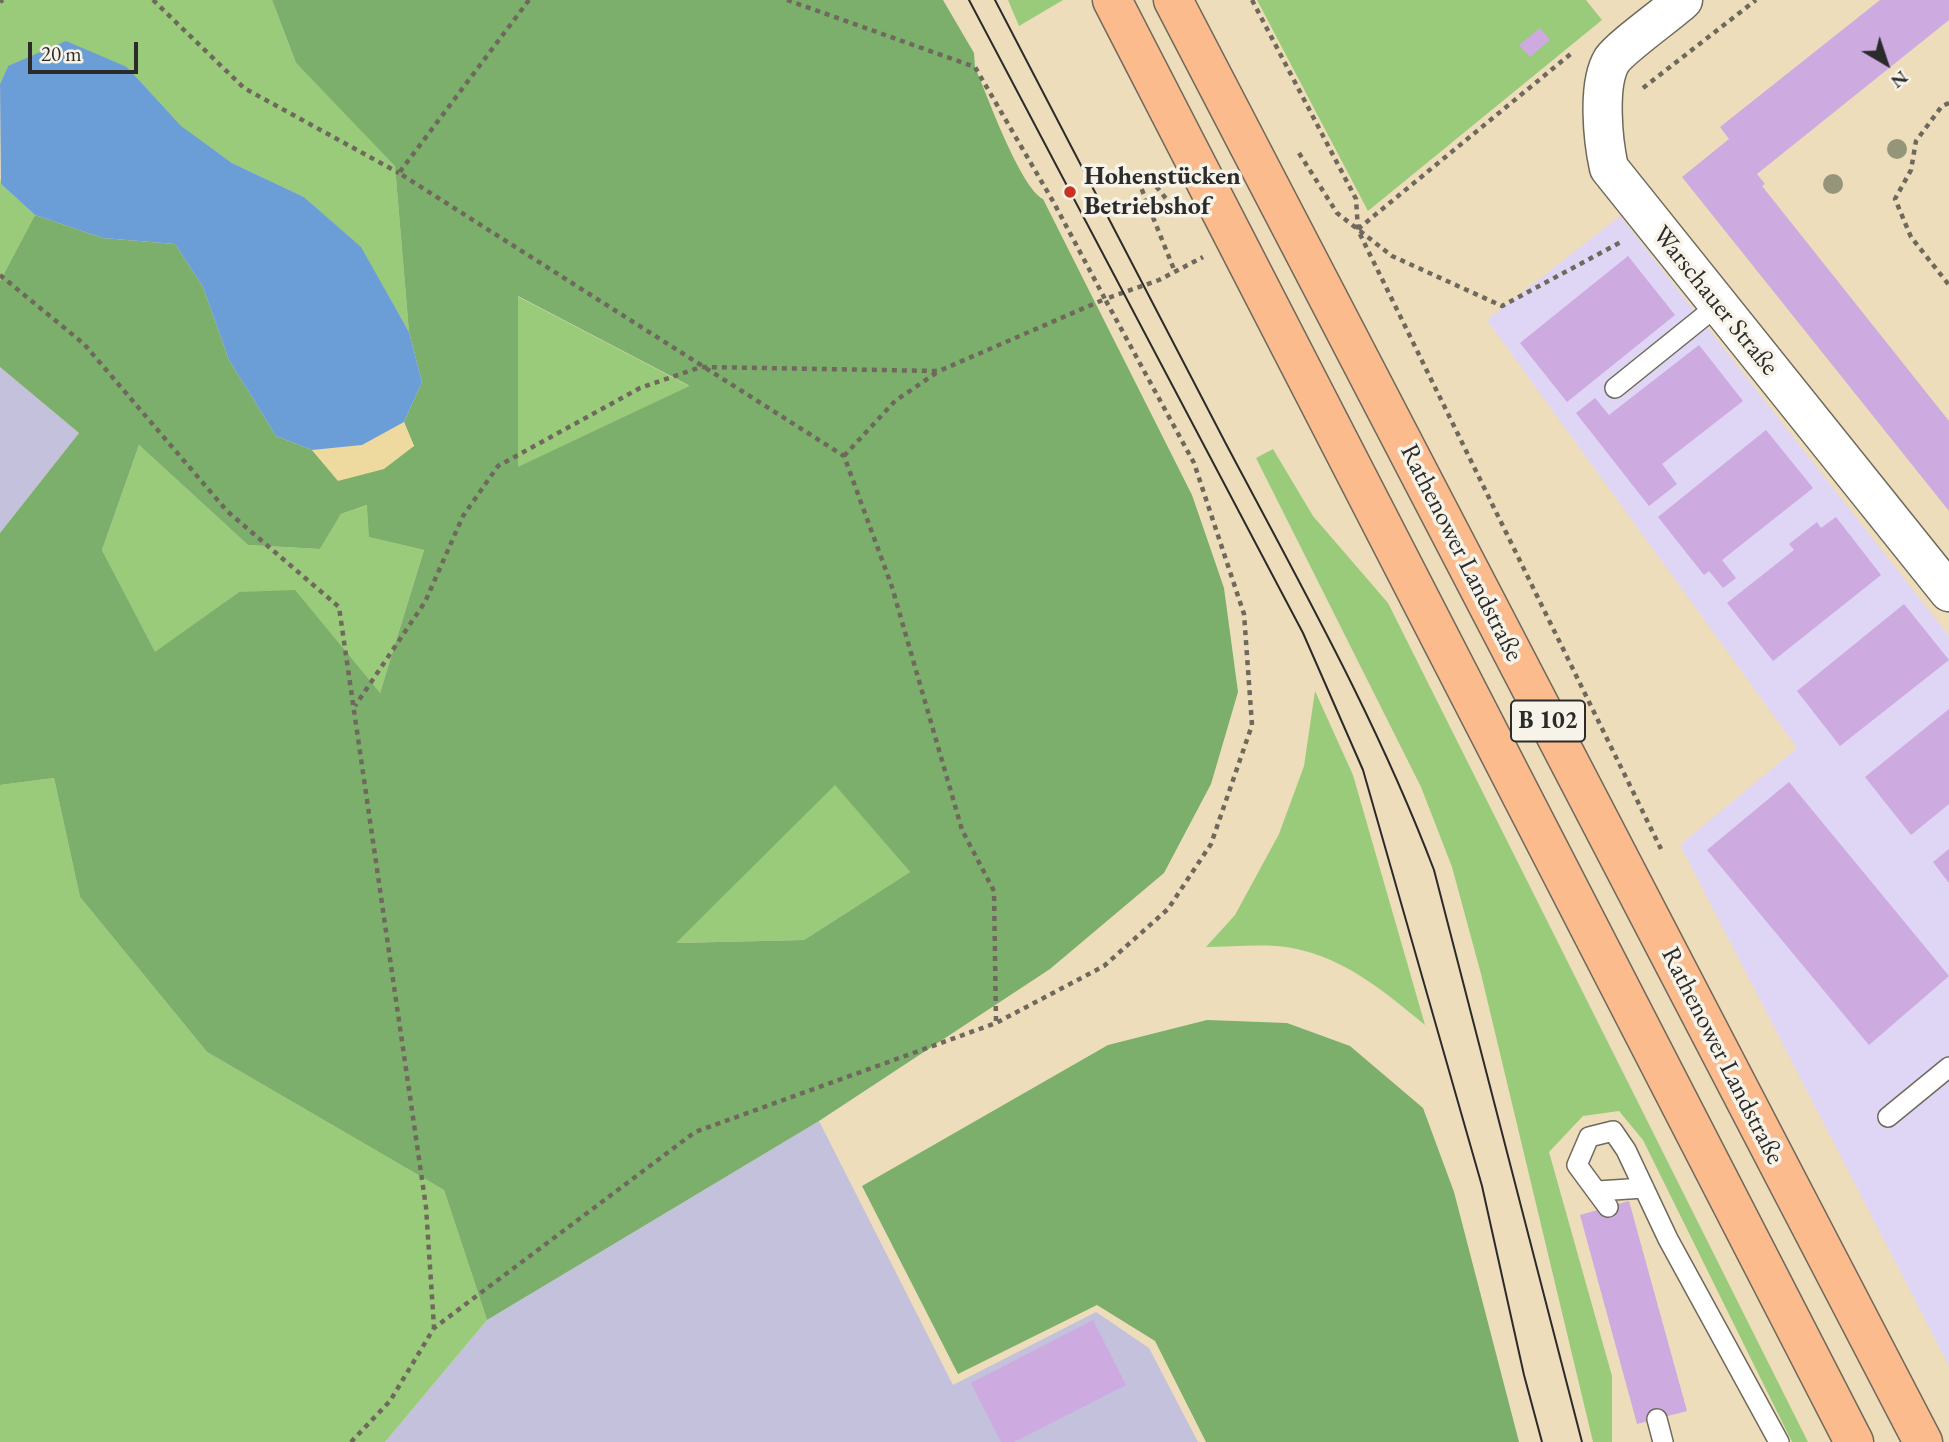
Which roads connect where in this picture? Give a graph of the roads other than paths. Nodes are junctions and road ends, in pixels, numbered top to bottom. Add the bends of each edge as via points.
1 (1112, 0) edge
2 (1173, 0) edge
3 (1684, 0) edge
4 (1718, 304) junction
5 (1615, 388) dead end
6 (1949, 592) edge
7 (1949, 1066) edge
8 (1888, 1117) dead end
9 (1644, 1188) junction
10 (1657, 1419) dead end
11 (1663, 1442) edge
12 (1779, 1442) edge
13 (1854, 1442) edge
14 (1923, 1442) edge

1 - 13 main road, B 102
2 - 14 main road, Rathenower Landstraße / B 102
3 - 4 street, Warschauer Straße via 1612,60 1604,91 1602,137 1609,168
4 - 5 lane
4 - 6 street, Warschauer Straße
7 - 8 lane
9 - 9 lane via 1613,1130 1589,1137 1577,1165 1603,1199
9 - 12 lane
10 - 11 lane

